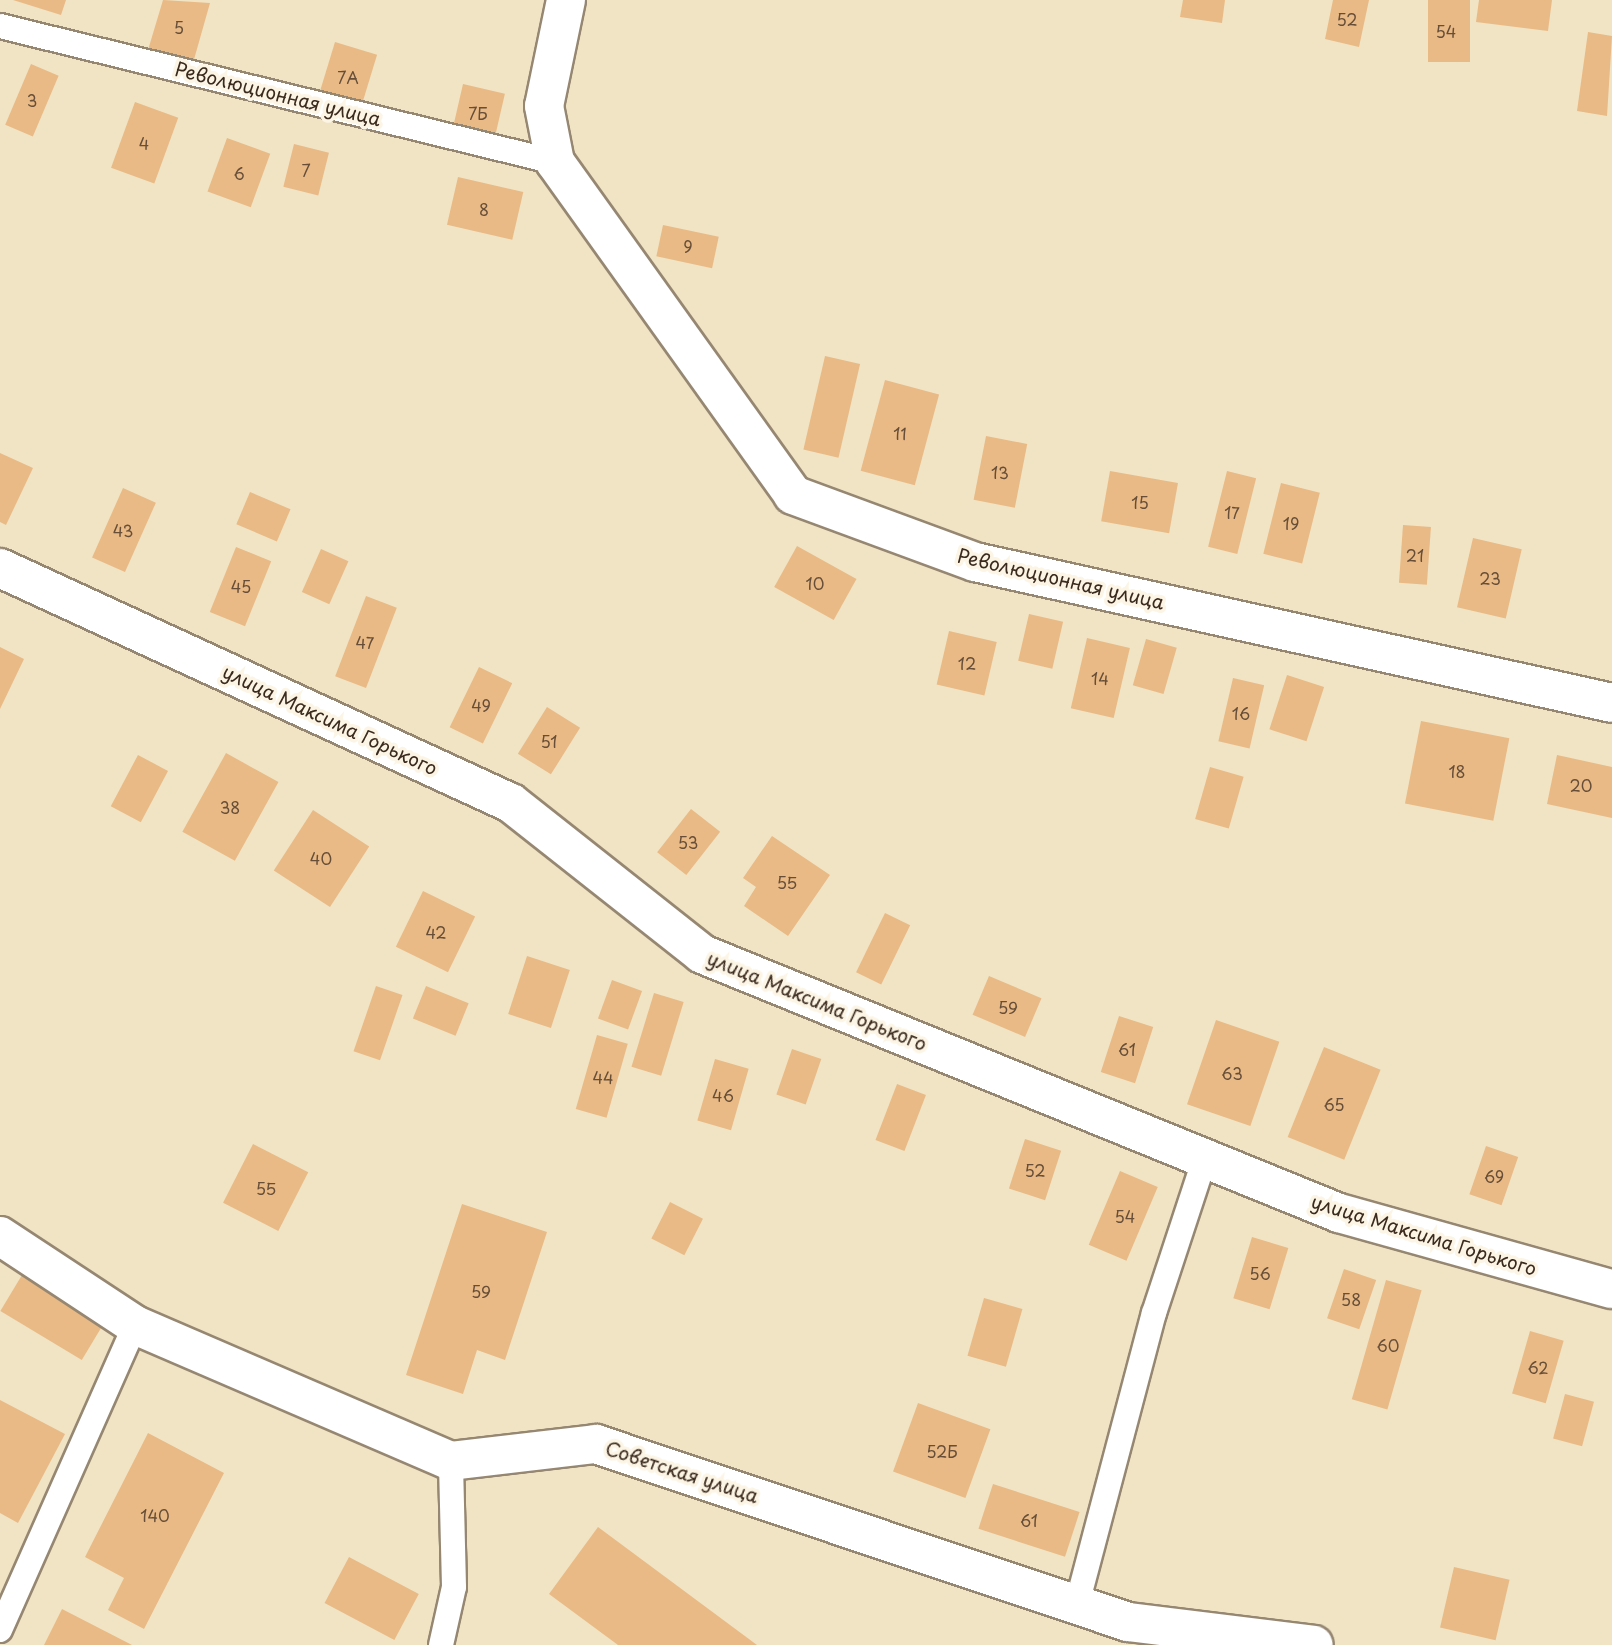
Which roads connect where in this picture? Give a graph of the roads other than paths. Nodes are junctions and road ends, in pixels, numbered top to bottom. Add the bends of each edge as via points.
1 (566, 0) edge
2 (0, 26) edge
3 (555, 162) junction
4 (0, 568) edge
5 (1612, 703) edge
6 (1205, 1158) junction
7 (0, 1236) edge
8 (1612, 1289) edge
9 (135, 1325) junction
10 (451, 1461) junction
11 (1077, 1604) junction
12 (0, 1630) edge
13 (441, 1645) edge
14 (1314, 1645) edge

1 - 3 street, Революционная улица via 544,106
2 - 3 lane, Революционная улица
3 - 5 street, Революционная улица via 793,495 975,562
4 - 6 street, улица Максима Горького via 511,803 702,954
6 - 8 street, улица Максима Горького via 1339,1213
6 - 11 lane via 1154,1313
7 - 9 street, Советская улица
9 - 10 street, Советская улица
9 - 12 lane
10 - 11 street, Советская улица via 596,1444
10 - 13 lane via 454,1587
11 - 14 street, Советская улица via 1128,1622

